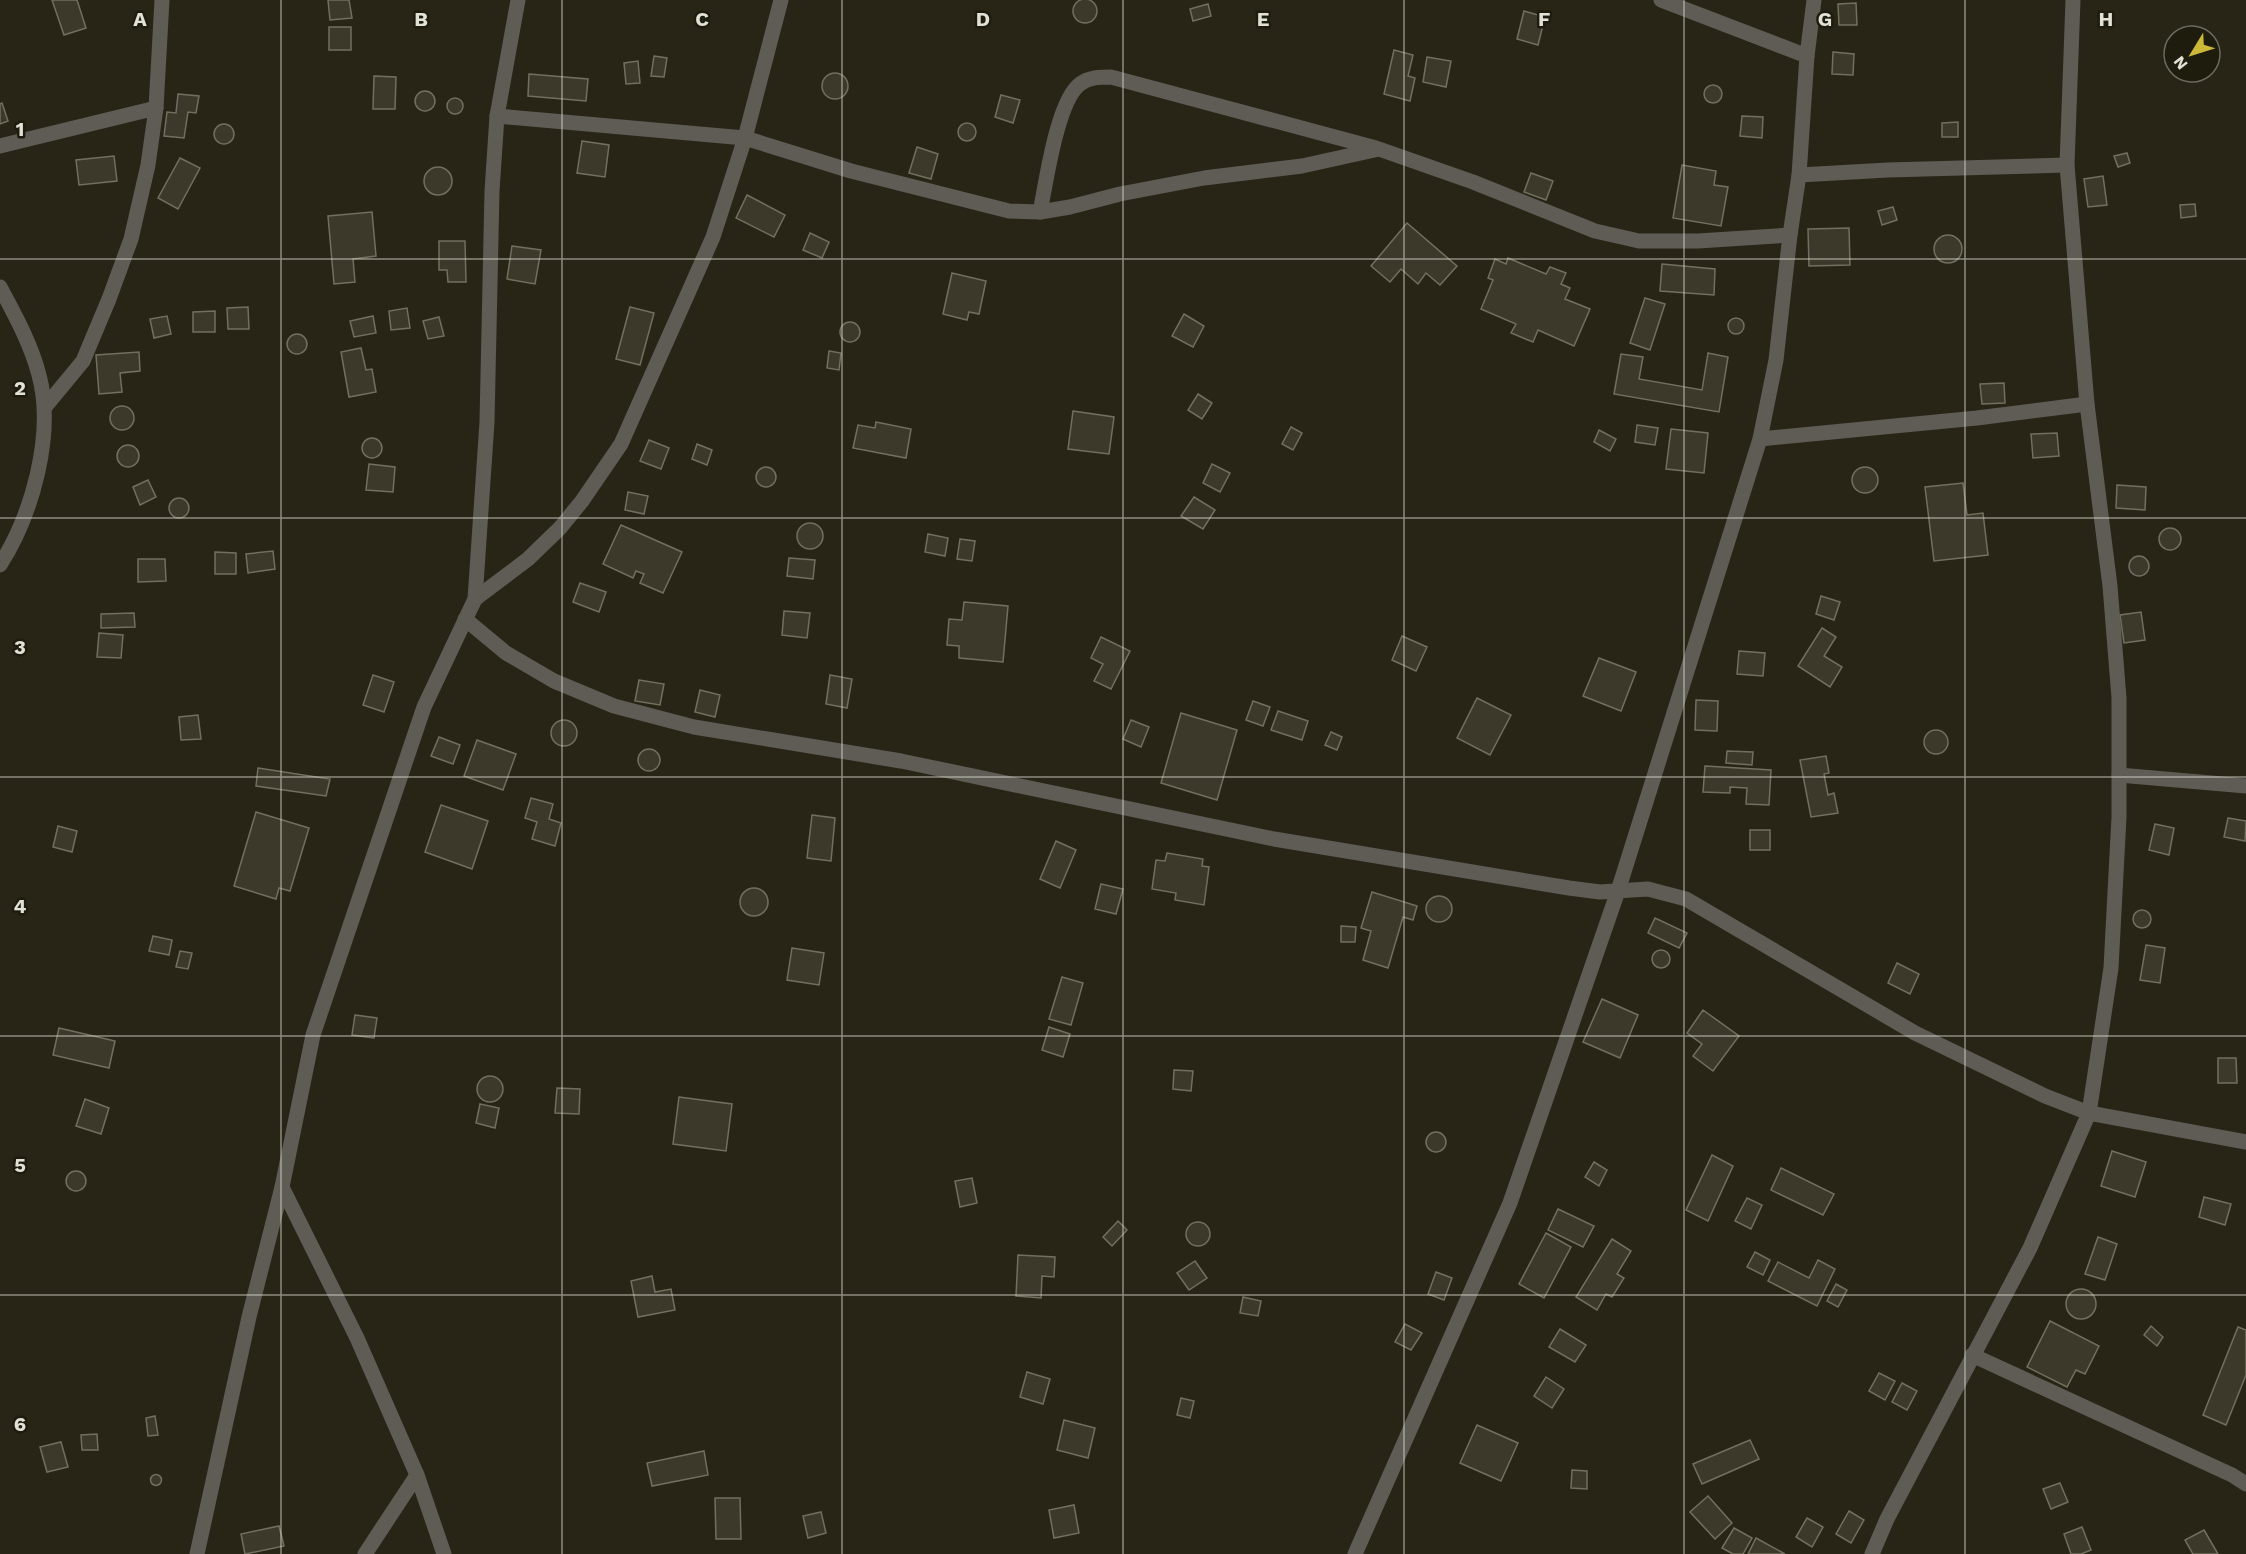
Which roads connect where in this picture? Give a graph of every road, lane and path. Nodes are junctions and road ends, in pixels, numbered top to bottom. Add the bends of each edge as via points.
1 (162, 0) edge
2 (518, 0) edge
3 (782, 0) edge
4 (1661, 0) edge
5 (1814, 0) edge
6 (2073, 0) edge
7 (1807, 56) junction
8 (156, 108) junction
9 (497, 116) junction
10 (745, 138) junction
11 (0, 146) edge
12 (1379, 149) junction
13 (2067, 165) junction
14 (1799, 175) junction
15 (1040, 212) junction
16 (1790, 235) junction
17 (0, 286) edge
18 (2087, 404) junction
19 (45, 407) junction
20 (1760, 439) junction
21 (0, 565) edge
22 (475, 599) junction
23 (465, 619) junction
24 (2119, 776) junction
25 (2246, 786) edge
26 (1618, 891) junction
27 (2089, 1113) junction
28 (2246, 1142) edge
29 (282, 1187) junction
30 (1972, 1355) junction
31 (417, 1475) junction
32 (2246, 1484) edge
33 (197, 1554) edge
34 (365, 1554) edge
35 (444, 1554) edge
36 (1355, 1554) edge
37 (1872, 1554) edge

1 - 8 street
2 - 9 street
3 - 10 street
4 - 7 street
5 - 7 street
6 - 13 street
7 - 14 street
8 - 11 street
8 - 19 street via 131,239 109,299 83,361
9 - 10 street
9 - 22 street via 487,422
10 - 15 street via 851,171 1009,211
10 - 22 street via 713,237 621,444 560,528 528,560
12 - 15 street via 1302,166 1204,178
12 - 15 street via 1111,77 1095,77 1079,84 1068,97 1054,139
12 - 16 street via 1595,231 1639,241
13 - 14 street
13 - 18 street
14 - 16 street
16 - 20 street via 1776,360
17 - 19 street via 39,375
18 - 20 street
18 - 24 street via 2110,586 2119,698
19 - 21 street via 41,454 29,505
20 - 26 street
22 - 23 street
23 - 26 street via 506,653 554,681 614,706 694,727 901,761 1274,840 1569,888
23 - 29 street via 424,707 313,1035
24 - 25 street
24 - 27 street via 2111,968
26 - 27 street via 1648,889 1686,899 1915,1033
26 - 36 street via 1510,1203
27 - 28 street
27 - 30 street via 2030,1248
29 - 31 street via 357,1338
29 - 33 street
30 - 32 street
30 - 37 street
31 - 34 street
31 - 35 street

